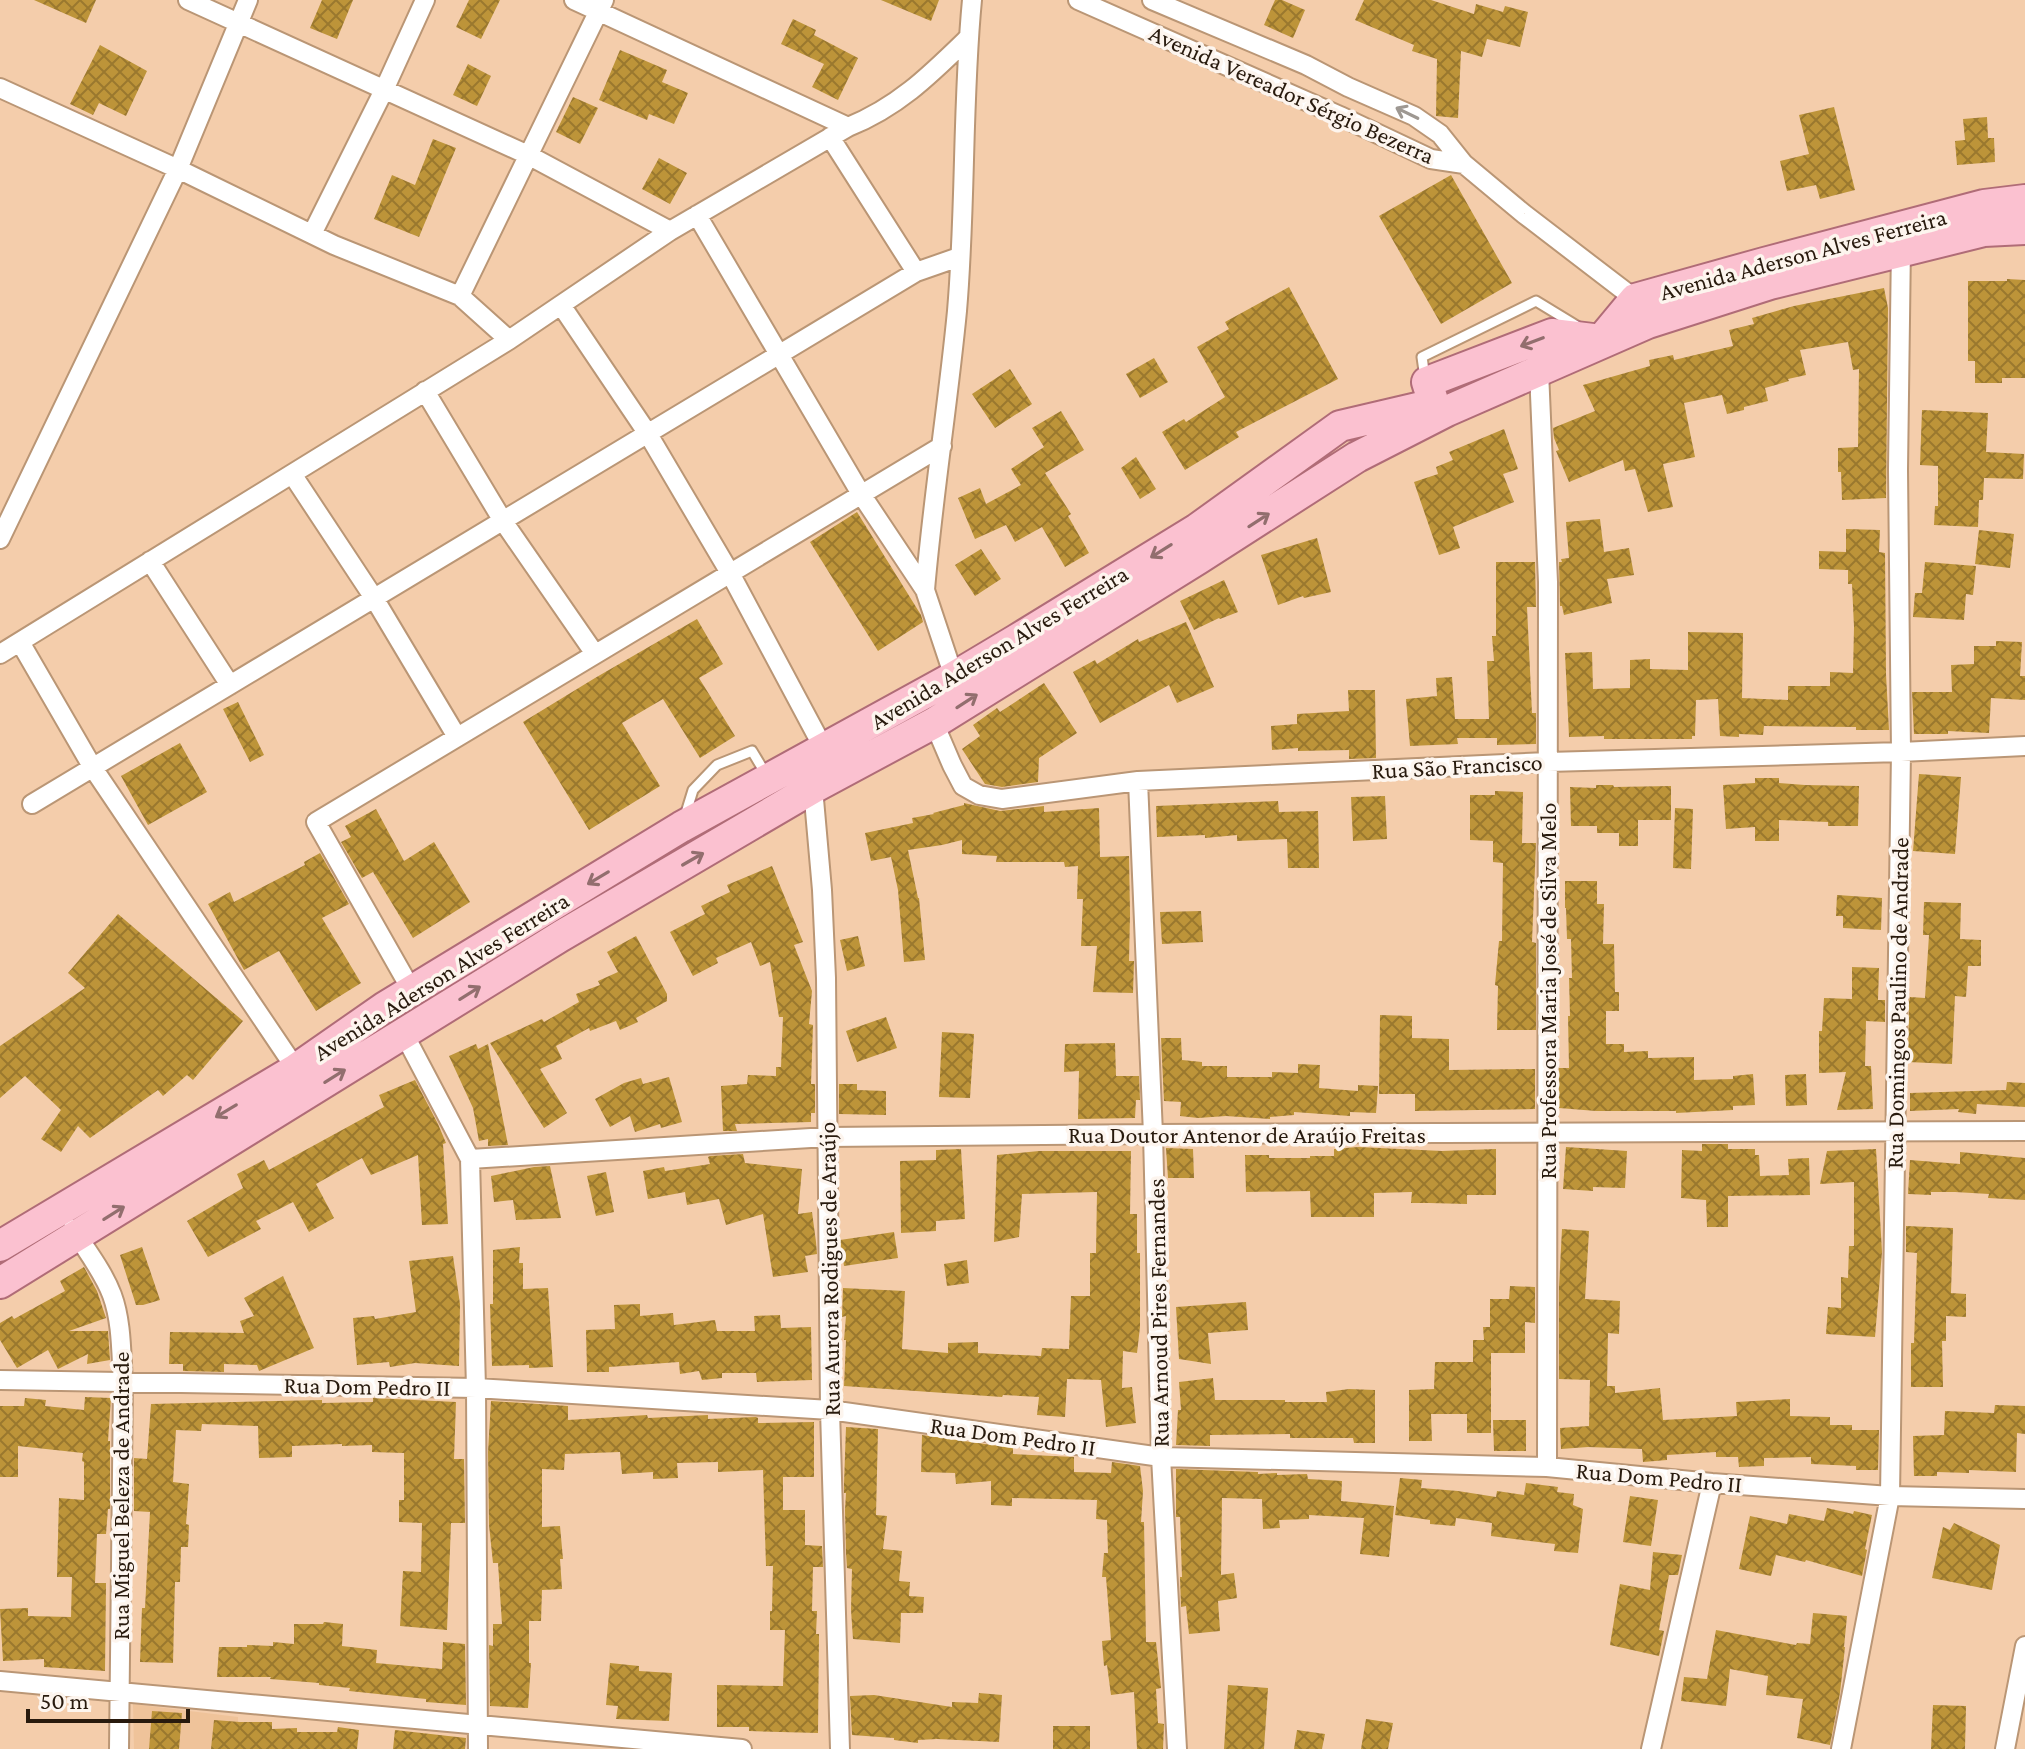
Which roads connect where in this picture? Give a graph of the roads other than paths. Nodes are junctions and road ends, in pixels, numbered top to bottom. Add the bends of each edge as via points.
1 (188, 0) edge
2 (248, 0) edge
3 (425, 0) edge
4 (574, 0) edge
5 (972, 0) edge
6 (1078, 0) edge
7 (1152, 0) edge
8 (601, 6) edge
9 (237, 23) junction
10 (968, 38) junction
11 (0, 88) edge
12 (384, 90) junction
13 (848, 127) junction
14 (830, 137) junction
15 (528, 155) junction
16 (1464, 164) junction
17 (178, 169) junction
18 (2025, 200) edge
19 (697, 215) junction
20 (2025, 229) edge
21 (670, 231) junction
22 (312, 234) junction
23 (1900, 239) junction
24 (959, 257) junction
25 (916, 272) junction
26 (460, 296) junction
27 (561, 305) junction
28 (1642, 311) junction
29 (509, 340) junction
30 (780, 354) junction
31 (1539, 371) junction
32 (425, 391) junction
33 (648, 434) junction
34 (942, 446) junction
35 (292, 474) junction
36 (861, 494) junction
37 (503, 521) junction
38 (0, 539) edge
39 (1204, 540) junction
40 (150, 561) junction
41 (730, 573) junction
42 (925, 590) junction
43 (374, 598) junction
44 (20, 642) junction
45 (0, 654) edge
46 (595, 654) junction
47 (954, 677) junction
48 (230, 685) junction
49 (934, 723) junction
50 (457, 737) junction
51 (2025, 746) edge
52 (824, 749) junction
53 (1901, 752) junction
54 (1548, 762) junction
55 (93, 768) junction
56 (1138, 781) junction
57 (813, 788) junction
58 (32, 804) dead end
59 (412, 991) junction
60 (404, 1034) junction
61 (296, 1069) junction
62 (1896, 1131) junction
63 (2025, 1131) edge
64 (1547, 1133) junction
65 (1153, 1134) junction
66 (827, 1137) junction
67 (470, 1159) junction
68 (62, 1210) junction
69 (78, 1236) junction
70 (0, 1246) edge
71 (0, 1283) edge
72 (0, 1380) edge
73 (123, 1382) junction
74 (476, 1388) junction
75 (830, 1410) junction
76 (1161, 1457) junction
77 (1547, 1467) junction
78 (1712, 1483) junction
79 (1890, 1496) junction
80 (2025, 1499) edge
81 (2025, 1646) edge
82 (0, 1681) edge
83 (120, 1692) junction
84 (477, 1726) junction
85 (119, 1749) edge
86 (478, 1749) edge
87 (742, 1749) edge
88 (840, 1749) edge
89 (1177, 1749) edge
90 (1651, 1749) edge
91 (1841, 1749) edge
92 (2005, 1749) edge

1 - 9 street
2 - 9 street
3 - 12 street
4 - 8 street
5 - 10 street
6 - 16 street, Avenida Vereador Sérgio Bezerra via 1431,159
16 -> 7 street, Avenida Vereador Sérgio Bezerra via 1440,134 1414,116
8 - 13 street
8 - 15 street
9 - 12 street
9 - 17 street
10 - 13 street via 898,101
10 - 24 street
11 - 17 street
12 - 15 street
12 - 22 street
13 - 14 street
14 - 19 street
14 - 25 street
15 - 21 street
15 - 26 street
16 - 28 street, Avenida Vereador Sérgio Bezerra
17 - 22 street
17 - 38 street
18 - 23 main road, Avenida Aderson Alves Ferreira via 1984,205
19 - 21 street
19 - 30 street
20 - 23 main road, Avenida Aderson Alves Ferreira
21 - 27 street
22 - 26 street
23 - 28 main road, Avenida Aderson Alves Ferreira
23 - 53 street, Rua Domingos Paulino de Andrade
24 - 25 street
24 - 34 street
25 - 30 street
26 - 29 street
27 - 29 street
27 - 33 street
28 - 31 main road, Avenida Aderson Alves Ferreira
28 - 39 main road, Avenida Aderson Alves Ferreira via 1601,340 1552,334 1427,382 1434,404 1340,426
29 - 32 street
30 - 33 street
30 - 36 street
39 -> 31 main road, Avenida Aderson Alves Ferreira via 1447,411
31 - 54 street, Rua Professora Maria José de Silva Melo via 1548,582
32 - 35 street
32 - 37 street
33 - 37 street
33 - 41 street
34 - 36 street
34 - 42 street
35 - 40 street
35 - 43 street
36 - 41 street
36 - 42 street
37 - 43 street
37 - 46 street
39 -> 47 main road, Avenida Aderson Alves Ferreira
49 -> 39 main road, Avenida Aderson Alves Ferreira
40 - 44 street
40 - 48 street
41 - 46 street
41 - 52 street
42 - 47 street
43 - 48 street
43 - 50 street
44 - 45 street
44 - 55 street
46 - 50 street
47 - 52 main road, Avenida Aderson Alves Ferreira
48 - 55 street
49 - 56 street, Rua São Francisco via 963,786 979,795 1025,797
49 - 57 main road, Avenida Aderson Alves Ferreira
50 - 59 street via 316,822
51 - 53 street, Rua São Francisco
52 -> 59 main road, Avenida Aderson Alves Ferreira via 681,827
53 - 54 street, Rua São Francisco
53 - 62 street, Rua Domingos Paulino de Andrade
54 - 56 street, Rua São Francisco
54 - 64 street, Rua Professora Maria José de Silva Melo
55 - 58 street
55 - 61 street
56 - 65 street, Rua Arnoud Pires Fernandes
60 -> 57 main road, Avenida Aderson Alves Ferreira
57 - 66 street, Rua Aurora Rodigues de Araújo via 826,978
59 - 61 main road, Avenida Aderson Alves Ferreira
60 - 67 street
69 -> 60 main road, Avenida Aderson Alves Ferreira
61 -> 68 main road, Avenida Aderson Alves Ferreira
62 - 63 street, Rua Doutor Antenor de Araújo Freitas
62 - 64 street, Rua Doutor Antenor de Araújo Freitas
62 - 79 street, Rua Domingos Paulino de Andrade
64 - 65 street, Rua Doutor Antenor de Araújo Freitas
64 - 77 street, Rua Professora Maria José de Silva Melo
65 - 66 street, Rua Doutor Antenor de Araújo Freitas
65 - 76 street, Rua Arnoud Pires Fernandes
66 - 67 street, Rua Doutor Antenor de Araújo Freitas
66 - 75 street, Rua Aurora Rodigues de Araújo
67 - 74 street
68 - 69 street, Rua Miguel Beleza de Andrade
68 - 70 main road, Avenida Aderson Alves Ferreira
69 - 71 main road, Avenida Aderson Alves Ferreira
69 - 73 street, Rua Miguel Beleza de Andrade via 112,1295
72 - 73 street, Rua Dom Pedro II
73 - 74 street, Rua Dom Pedro II
73 - 83 street, Rua Miguel Beleza de Andrade
74 - 75 street, Rua Dom Pedro II
74 - 84 street
75 - 76 street, Rua Dom Pedro II
75 - 88 street, Rua Aurora Rodigues de Araújo
76 - 77 street, Rua Dom Pedro II
76 - 89 street, Rua Arnoud Pires Fernandes
77 - 78 street, Rua Dom Pedro II
78 - 79 street, Rua Dom Pedro II
78 - 90 street
79 - 80 street, Rua Dom Pedro II
79 - 91 street, Rua Domingos Paulino de Andrade
81 - 92 street
82 - 83 street
83 - 84 street
83 - 85 street, Rua Miguel Beleza de Andrade
84 - 86 street
84 - 87 street

